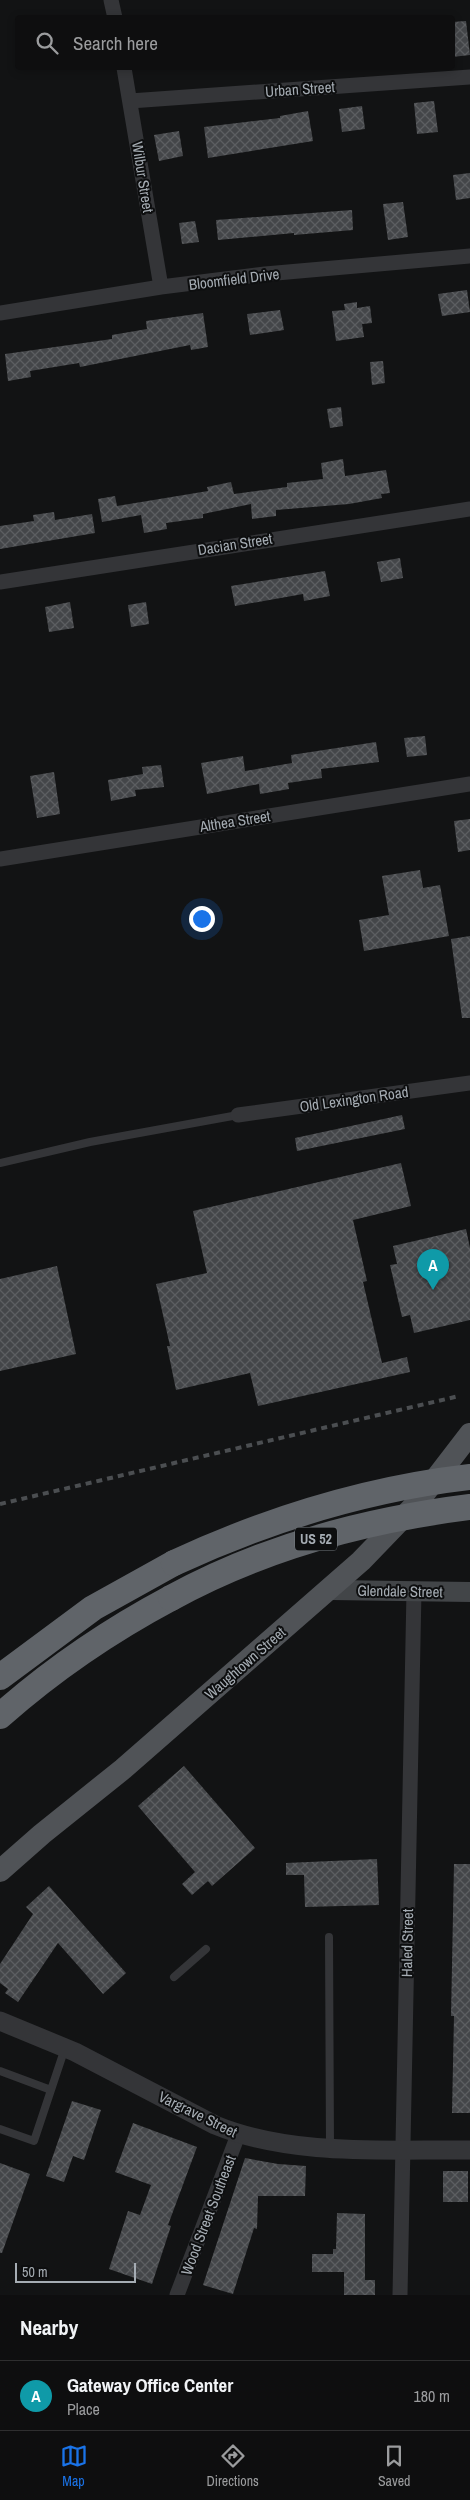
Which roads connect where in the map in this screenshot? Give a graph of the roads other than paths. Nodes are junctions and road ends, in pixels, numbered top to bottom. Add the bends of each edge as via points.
1 (111, 0) edge
2 (114, 15) edge
3 (124, 70) edge
4 (470, 77) edge
5 (130, 101) junction
6 (470, 256) edge
7 (161, 287) junction
8 (0, 313) edge
9 (470, 509) edge
10 (0, 582) edge
11 (470, 784) edge
12 (0, 859) edge
13 (470, 1083) edge
14 (238, 1115) joint
15 (0, 1163) edge
16 (470, 1434) edge
17 (470, 1477) edge
18 (470, 1507) edge
19 (331, 1590) junction
20 (414, 1591) junction
21 (470, 1592) edge
22 (0, 1677) edge
23 (0, 1716) edge
24 (0, 1871) edge
25 (329, 1937) dead end
26 (206, 1950) dead end
27 (174, 1977) dead end
28 (0, 2021) edge
29 (65, 2048) junction
30 (0, 2071) edge
31 (51, 2090) junction
32 (0, 2128) edge
33 (238, 2135) junction
34 (330, 2147) junction
35 (403, 2149) junction
36 (470, 2150) edge
37 (177, 2295) edge
38 (400, 2295) edge

1 - 2 street
3 - 5 street, Wilbur Street
4 - 5 street, Urban Street
5 - 7 street, Wilbur Street
6 - 7 street, Bloomfield Drive via 265,274
7 - 8 street, Bloomfield Drive
9 - 10 street, Dacian Street
11 - 12 street, Althea Street
13 - 14 street, Old Lexington Road
14 - 15 lane via 90,1142
16 - 19 main road, Waughtown Street via 416,1503
17 - 22 highway, US 52, bridge via 408,1486 326,1504 241,1533 174,1563 93,1608
18 - 23 highway, US 52, bridge via 414,1515 333,1533 252,1560 171,1598 88,1648 37,1684
19 - 20 main road, Glendale Street
19 - 24 main road, Waughtown Street
20 - 21 main road, Glendale Street
20 - 35 street, Haled Street
25 - 34 lane
26 - 27 lane
28 - 29 street, Vargrave Street
29 - 31 lane
29 - 33 street, Vargrave Street
30 - 31 lane
31 - 32 lane via 34,2141
33 - 34 street, Vargrave Street via 290,2146
33 - 37 street, Wood Street Southeast
34 - 35 street, Vargrave Street
35 - 36 street, Vargrave Street
35 - 38 street, Haled Street

